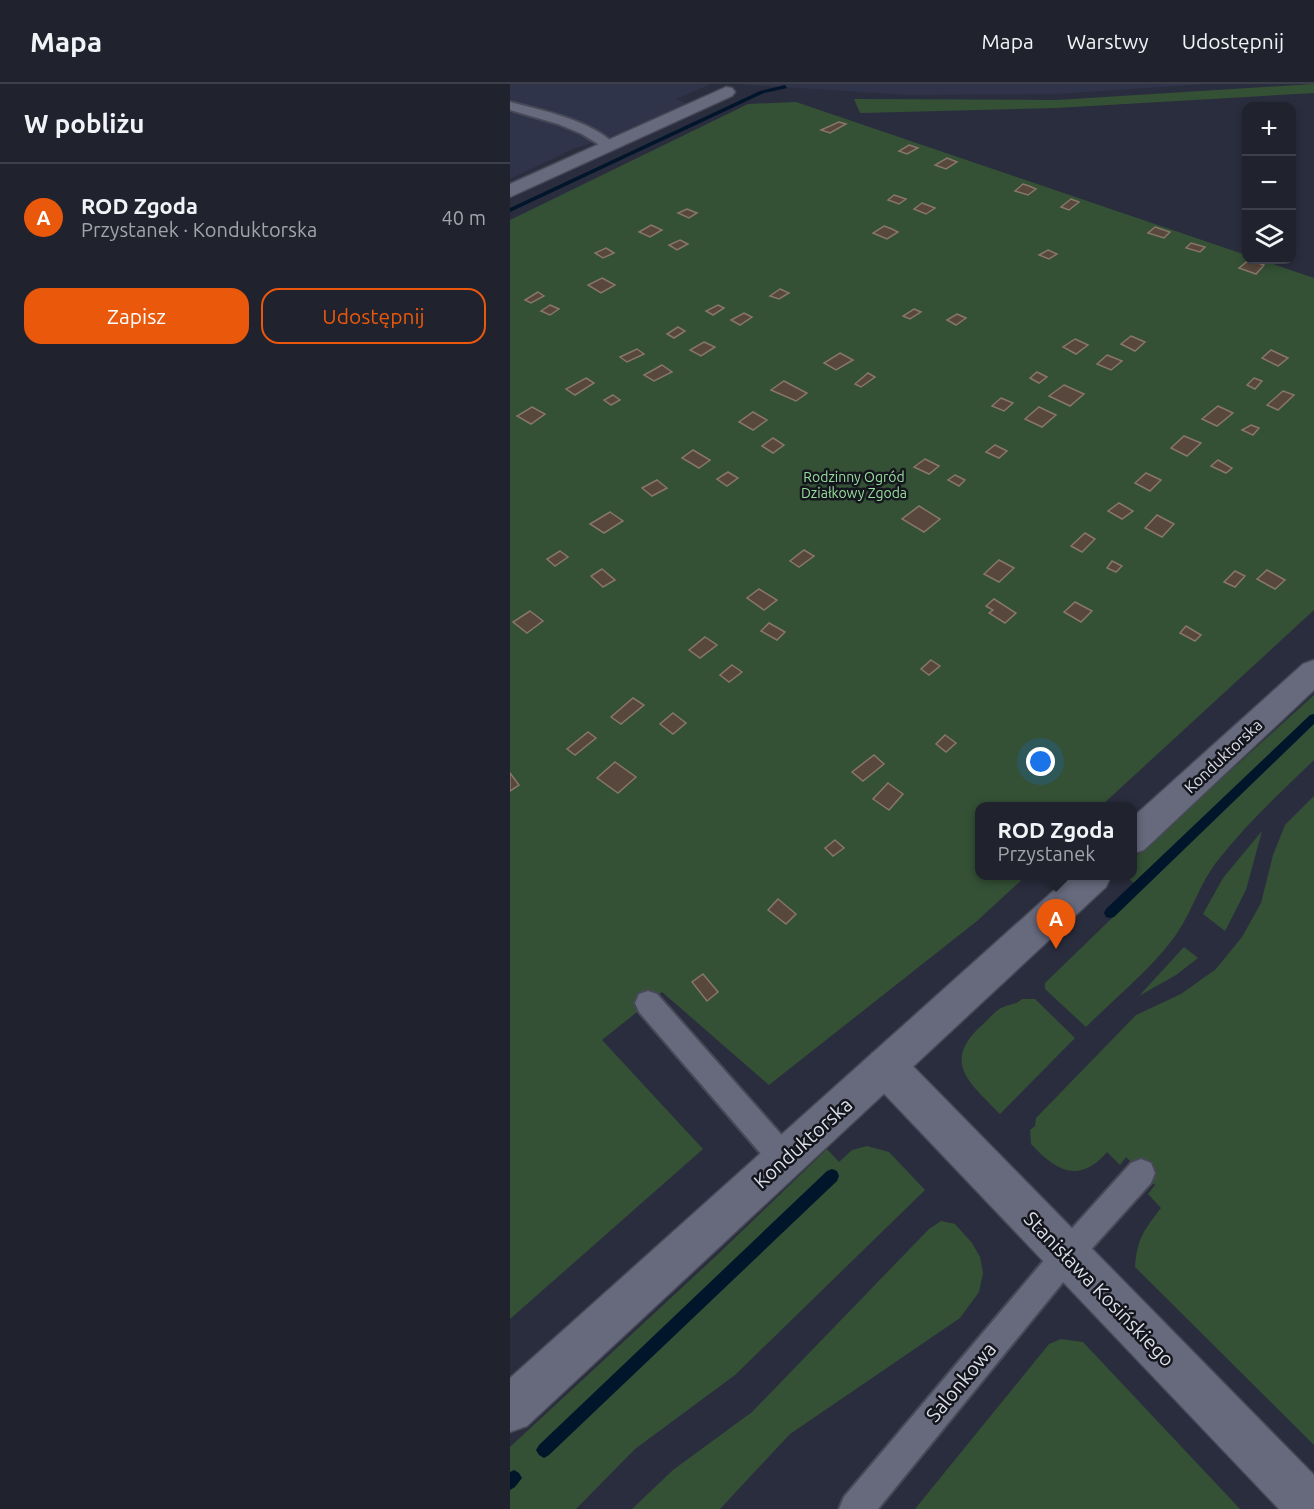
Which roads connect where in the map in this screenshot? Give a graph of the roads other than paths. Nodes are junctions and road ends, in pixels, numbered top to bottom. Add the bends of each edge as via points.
1 (726, 92) dead end
2 (513, 109) edge
3 (609, 146) junction
4 (510, 191) edge
5 (1314, 672) edge
6 (1137, 835) edge
7 (1090, 880) edge
8 (648, 1003) dead end
9 (886, 1067) junction
10 (784, 1159) junction
11 (1141, 1173) dead end
12 (1067, 1255) junction
13 (510, 1409) edge
14 (856, 1509) edge
15 (1313, 1509) edge

1 - 3 street
2 - 3 lane via 567,121
3 - 4 street
5 - 6 street, Konduktorska
7 - 9 street, Konduktorska
8 - 10 lane
9 - 10 street, Konduktorska
9 - 12 street, Stanisława Kosińskiego
10 - 13 street, Konduktorska
11 - 12 lane, Salonkowa
12 - 14 lane, Salonkowa
12 - 15 street, Stanisława Kosińskiego

